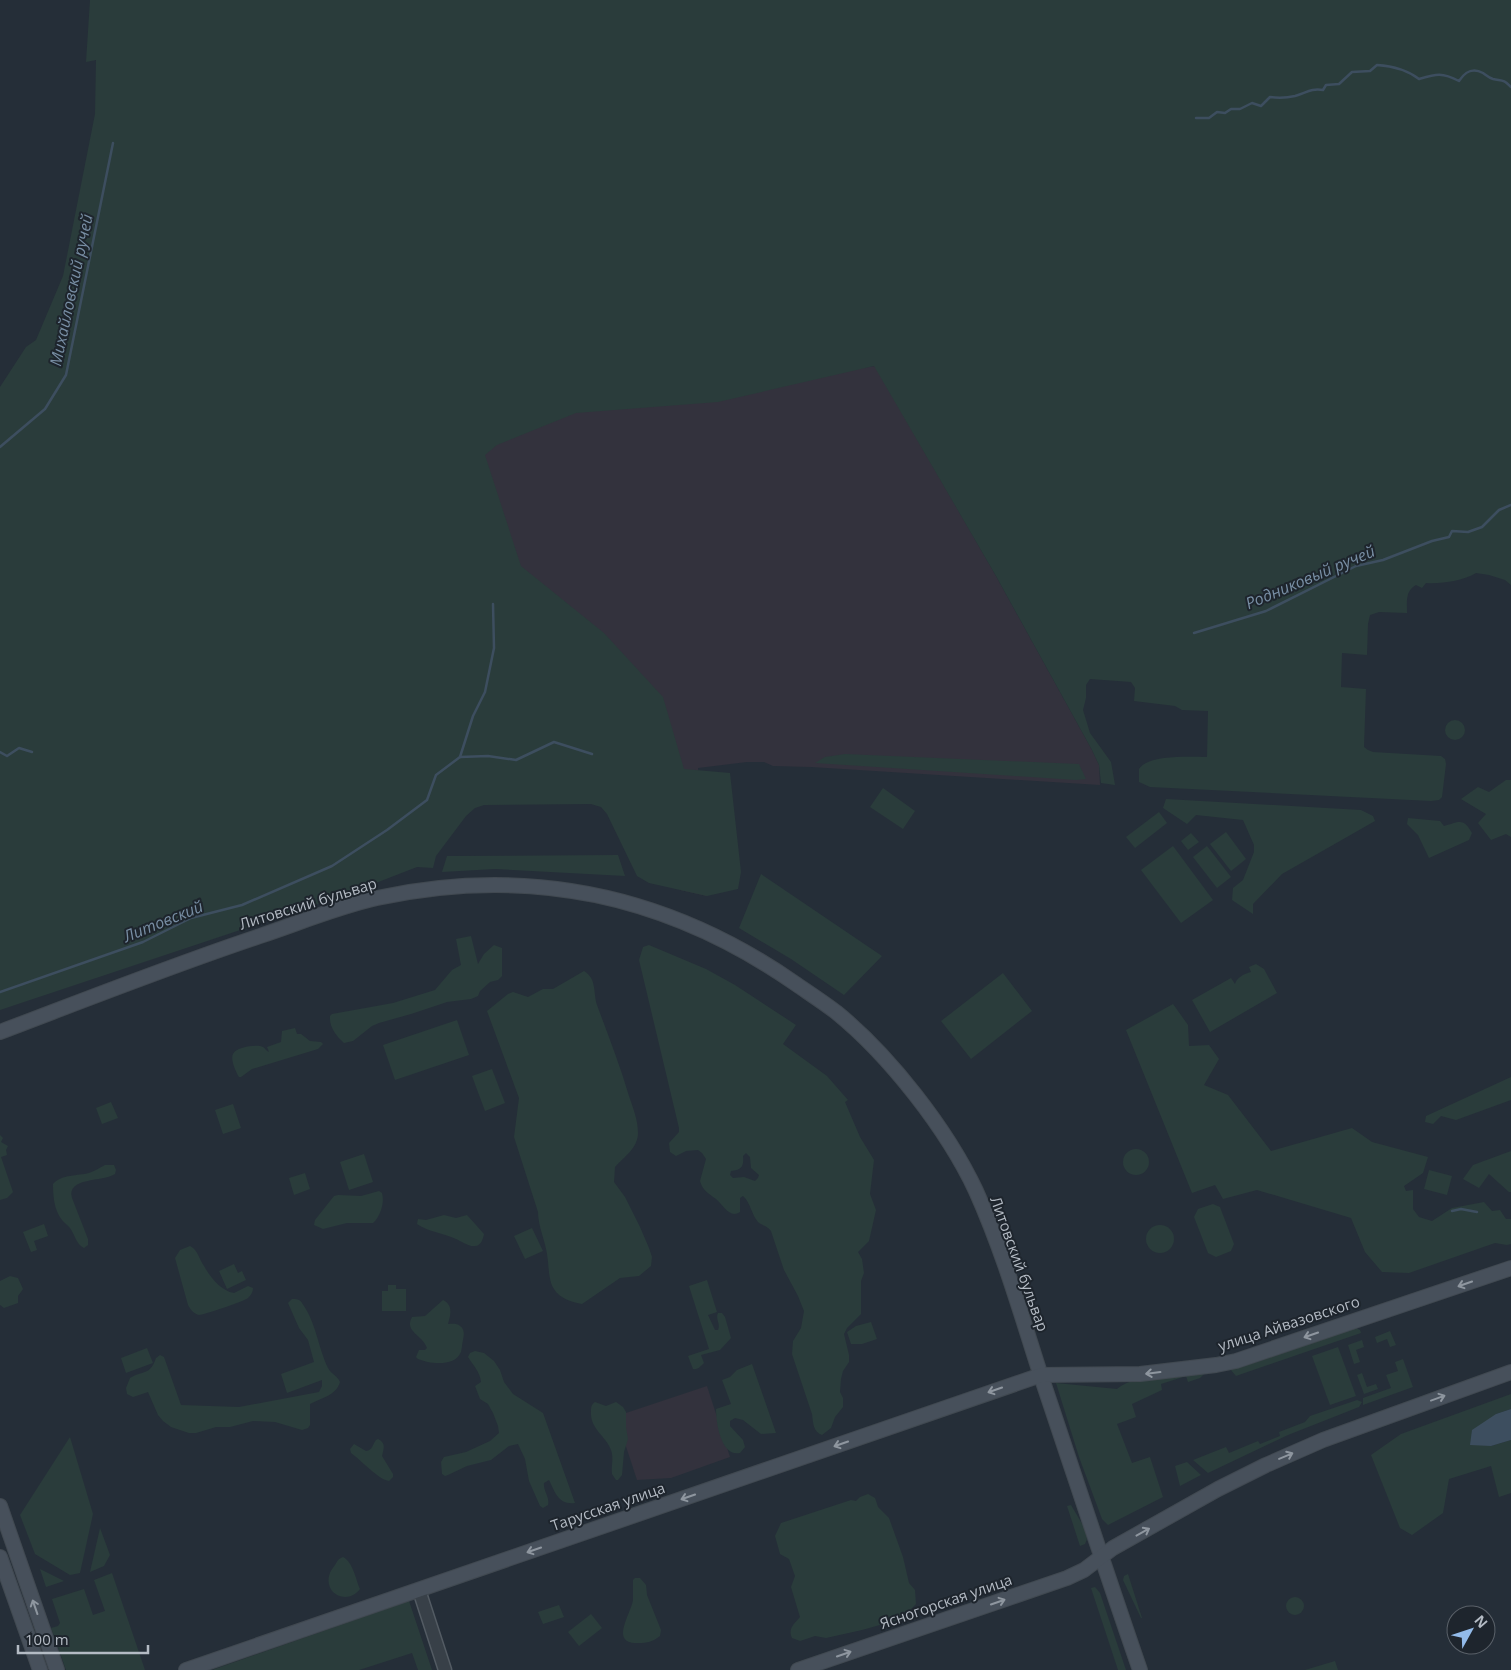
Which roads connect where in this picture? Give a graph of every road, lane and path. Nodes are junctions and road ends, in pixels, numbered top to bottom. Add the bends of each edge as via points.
1 (0, 1032) edge
2 (1511, 1268) edge
3 (1511, 1372) edge
4 (1041, 1375) junction
5 (0, 1506) edge
6 (0, 1557) edge
7 (1101, 1557) junction
8 (419, 1590) junction
9 (40, 1670) edge
10 (57, 1670) edge
11 (186, 1670) edge
12 (445, 1670) edge
13 (798, 1670) edge
14 (1140, 1670) edge

1 - 4 main road, Литовский бульвар via 197,957 374,898 433,889 517,884 560,888 633,903 725,940 776,970 836,1012 903,1081 942,1133 974,1188 1000,1249
2 -> 4 main road, улица Айвазовского via 1216,1365 1140,1374
7 -> 3 main road via 1266,1465 1323,1440
4 - 7 main road, Литовский бульвар
4 -> 8 main road, Тарусская улица
10 -> 5 main road
6 - 9 main road
13 -> 7 main road, Ясногорская улица via 1067,1578
7 - 14 main road, Литовский бульвар
8 - 11 main road, Тарусская улица
8 - 12 street

